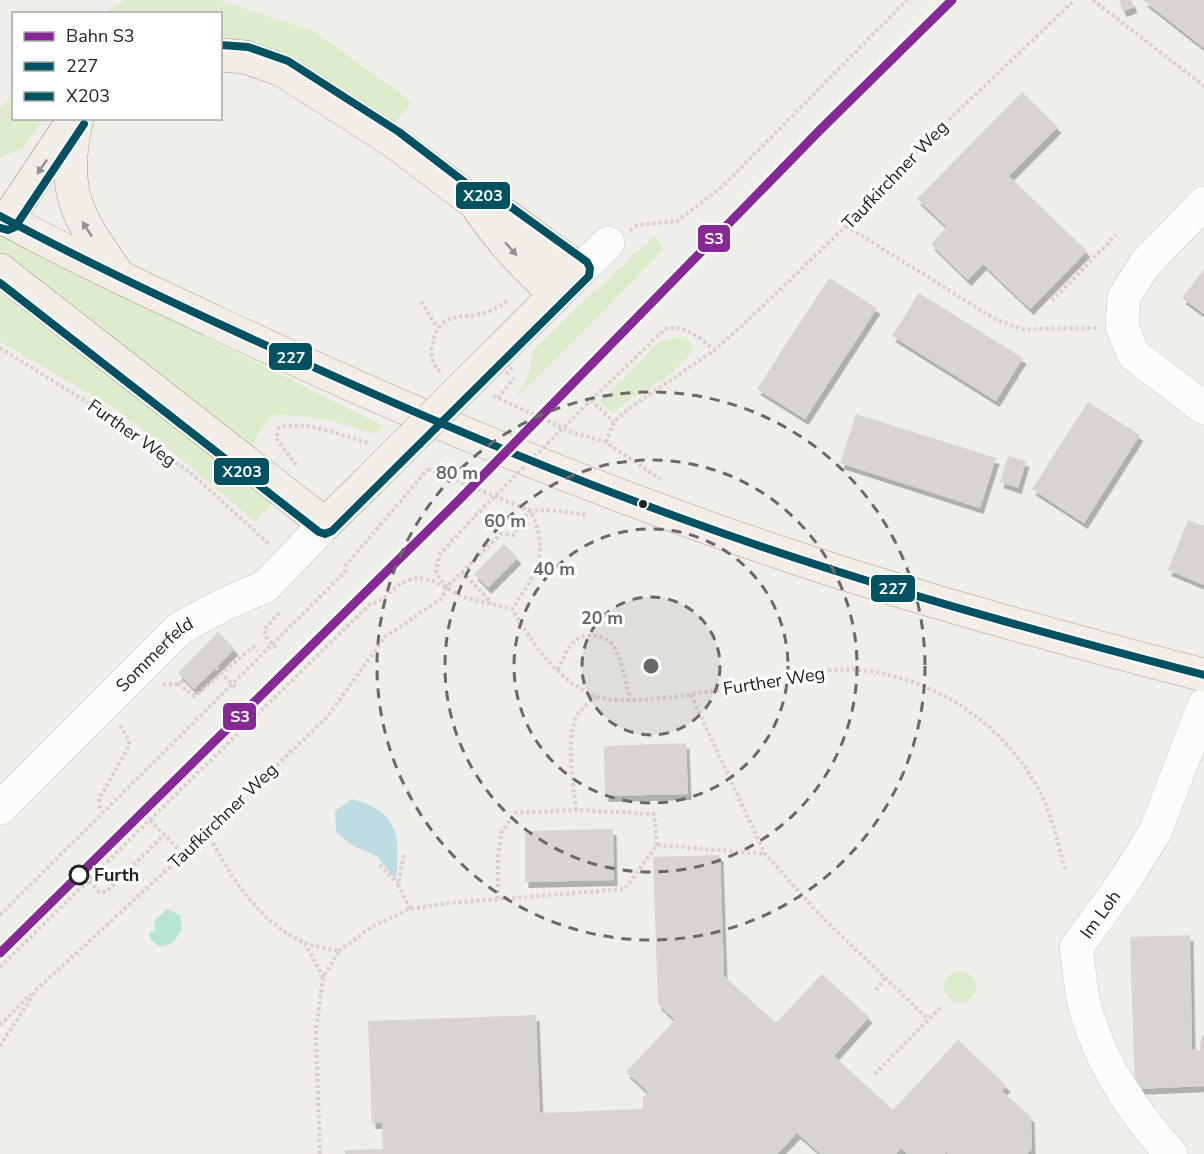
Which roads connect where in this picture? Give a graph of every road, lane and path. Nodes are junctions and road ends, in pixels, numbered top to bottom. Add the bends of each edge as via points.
1 (907, 0) edge
2 (1075, 0) edge
3 (1093, 0) edge
4 (222, 55) edge
5 (1204, 86) edge
6 (75, 120) edge
7 (76, 120) edge
8 (475, 203) junction
9 (1204, 203) edge
10 (4, 218) edge
11 (846, 226) junction
12 (1116, 235) dead end
13 (608, 243) joint
14 (0, 270) edge
15 (580, 270) junction
16 (120, 277) junction
17 (545, 285) junction
18 (1052, 301) dead end
19 (421, 302) dead end
20 (1122, 326) junction
21 (438, 328) junction
22 (0, 348) edge
23 (715, 350) junction
24 (510, 361) junction
25 (444, 375) dead end
26 (487, 393) dead end
27 (498, 398) junction
28 (589, 402) junction
29 (1204, 408) edge
30 (614, 422) junction
31 (606, 442) junction
32 (373, 445) dead end
33 (417, 464) dead end
34 (428, 469) junction
35 (670, 486) dead end
36 (290, 498) junction
37 (531, 511) junction
38 (595, 517) dead end
39 (325, 524) junction
40 (255, 529) dead end
41 (462, 572) junction
42 (447, 587) junction
43 (492, 603) junction
44 (512, 609) junction
45 (270, 642) junction
46 (276, 648) dead end
47 (258, 651) dead end
48 (216, 668) dead end
49 (558, 670) junction
50 (220, 672) junction
51 (1204, 675) edge
52 (178, 684) dead end
53 (234, 686) junction
54 (691, 695) junction
55 (596, 697) junction
56 (631, 699) junction
57 (1204, 705) edge
58 (119, 725) dead end
59 (0, 808) edge
60 (100, 808) dead end
61 (576, 810) junction
62 (148, 818) junction
63 (207, 833) junction
64 (164, 835) junction
65 (657, 845) junction
66 (183, 854) junction
67 (765, 854) junction
68 (404, 855) dead end
69 (380, 865) dead end
70 (1065, 870) dead end
71 (86, 878) junction
72 (398, 884) junction
73 (498, 899) junction
74 (410, 909) junction
75 (0, 915) edge
76 (304, 942) junction
77 (339, 951) junction
78 (0, 967) edge
79 (323, 977) junction
80 (886, 977) junction
81 (37, 989) junction
82 (876, 990) dead end
83 (942, 1006) dead end
84 (928, 1019) junction
85 (0, 1025) edge
86 (0, 1047) edge
87 (876, 1074) dead end
88 (320, 1154) edge
89 (1170, 1154) edge

1 - 13 path via 722,187 677,221 638,225
2 - 11 path, Taufkirchner Weg via 917,150
3 - 5 path
4 - 8 main road via 245,57 282,70 393,141
6 -> 10 main road
16 -> 7 main road via 80,217 70,185 69,153
8 - 15 main road via 505,215
8 -> 17 main road via 494,231
9 - 20 street via 1145,264 1124,297
10 - 16 main road
11 - 20 path via 995,318 1022,328 1080,330
11 - 23 path, Taufkirchner Weg
12 - 18 path
13 - 15 street
14 - 36 main road
15 - 17 main road
16 - 51 main road via 461,433 714,530 1013,625
17 - 21 path via 518,292 490,311 454,316
17 - 24 main road
19 - 21 path
20 - 29 street via 1133,354
21 - 25 path via 431,352 434,365
22 - 40 path, Further Weg via 120,423 192,474
23 - 28 path via 690,332 674,327 665,329
23 - 30 path, Taufkirchner Weg
24 - 27 path
24 - 39 main road, bridge
26 - 27 path
27 - 31 path via 574,433
28 - 30 path
28 - 42 path, bridge via 439,555 436,573
30 - 31 path
31 - 35 path
32 - 36 path via 324,430 289,425 279,428 276,438 295,461 298,476
33 - 34 path
34 - 37 path
34 - 45 path via 353,556 345,572
36 - 39 main road
37 - 38 path
37 - 41 path, Taufkirchner Weg via 514,535 501,534
37 - 44 path via 538,534 539,563
39 - 59 street, Sommerfeld via 266,586 180,628
41 - 42 path, Taufkirchner Weg
41 - 43 path
42 - 43 path via 463,596
42 - 62 path via 425,580 408,580 381,602 370,604
42 - 63 path, Taufkirchner Weg via 442,598 385,637 327,717
43 - 44 path
44 - 49 path via 528,636
45 - 46 path
45 - 53 path
47 - 50 path via 253,647
48 - 50 path
49 - 55 path
49 - 56 path via 576,638 602,637 613,645
50 - 52 path via 195,696
50 - 53 path
53 - 75 path
54 - 56 path, Further Weg
54 - 67 path
54 - 70 path, Further Weg via 817,672 868,671 919,684 962,704 999,735 1036,785 1053,825
55 - 56 path, Further Weg
55 - 61 path via 573,725
57 - 89 street, Im Loh via 1156,830 1076,948 1084,1002 1104,1059
58 - 60 path via 129,746 99,799
61 - 65 path via 654,814
61 - 73 path via 514,813 501,832
62 - 64 path
62 - 71 path
63 - 66 path, Taufkirchner Weg
63 - 76 path via 244,894 279,927
64 - 66 path
64 - 71 path via 106,892 99,892
65 - 67 path
65 - 73 path via 625,889
66 - 81 path, Taufkirchner Weg
67 - 80 path via 820,915
68 - 72 path
69 - 72 path
71 - 78 path
72 - 74 path
73 - 74 path
74 - 77 path via 373,926
76 - 77 path
76 - 79 path
77 - 79 path
79 - 88 path via 316,1031
80 - 82 path
80 - 84 path
81 - 85 path
81 - 86 path, Taufkirchner Weg
83 - 84 path
84 - 87 path

